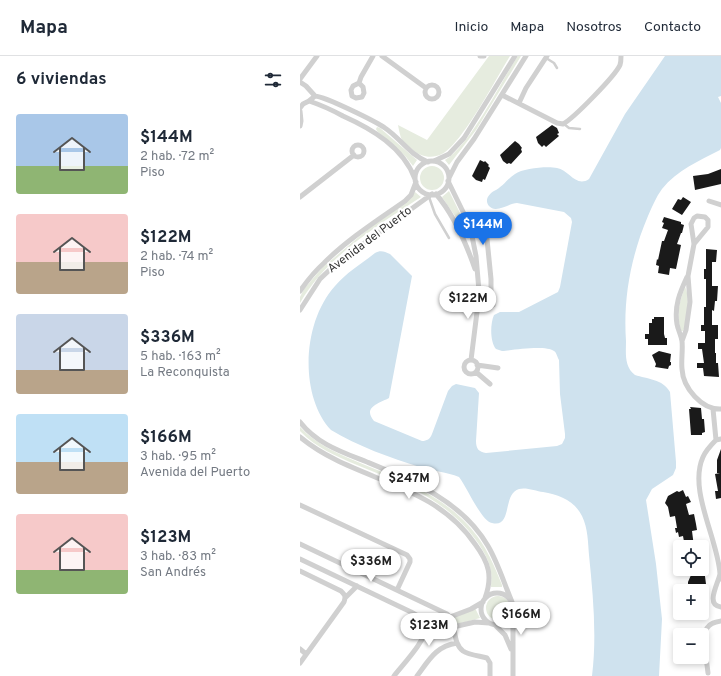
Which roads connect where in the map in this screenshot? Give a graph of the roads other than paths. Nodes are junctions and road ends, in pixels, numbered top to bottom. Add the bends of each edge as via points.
1 (317, 56) edge
2 (373, 56) edge
3 (382, 56) edge
4 (480, 56) edge
5 (484, 56) edge
6 (515, 56) edge
7 (526, 56) edge
8 (621, 56) edge
9 (546, 57) edge
10 (557, 68) dead end
11 (302, 71) edge
12 (300, 81) edge
13 (359, 83) dead end
14 (426, 88) dead end
15 (502, 95) junction
16 (315, 96) junction
17 (309, 101) junction
18 (519, 103) junction
19 (300, 109) edge
20 (377, 123) junction
21 (563, 124) junction
22 (300, 126) edge
23 (580, 128) dead end
24 (372, 130) junction
25 (354, 155) dead end
26 (431, 162) junction
27 (448, 179) junction
28 (415, 180) junction
29 (432, 195) junction
30 (300, 197) edge
31 (709, 201) dead end
32 (721, 205) edge
33 (502, 219) dead end
34 (486, 229) junction
35 (472, 232) junction
36 (460, 233) junction
37 (449, 238) dead end
38 (486, 238) junction
39 (694, 244) junction
40 (488, 249) junction
41 (494, 252) dead end
42 (688, 276) junction
43 (478, 278) junction
44 (300, 291) edge
45 (493, 305) dead end
46 (300, 310) edge
47 (682, 341) junction
48 (471, 360) junction
49 (477, 365) junction
50 (498, 368) dead end
51 (476, 372) junction
52 (490, 384) dead end
53 (713, 409) junction
54 (721, 409) edge
55 (300, 422) edge
56 (300, 437) edge
57 (719, 439) edge
58 (300, 505) edge
59 (300, 544) edge
60 (300, 559) edge
61 (300, 571) edge
62 (720, 576) edge
63 (357, 586) junction
64 (397, 590) junction
65 (345, 598) junction
66 (484, 600) junction
67 (512, 602) junction
68 (721, 607) edge
69 (513, 614) junction
70 (450, 617) junction
71 (721, 621) edge
72 (427, 624) junction
73 (438, 624) junction
74 (492, 624) junction
75 (453, 627) junction
76 (457, 643) junction
77 (300, 649) edge
78 (306, 654) junction
79 (514, 659) junction
80 (300, 663) edge
81 (707, 675) edge
82 (394, 676) edge
83 (417, 676) edge
84 (490, 676) edge
85 (513, 676) edge

1 - 11 street
2 - 13 street
3 - 14 street
4 - 5 street
6 - 26 street via 464,138 449,154
7 - 15 street
8 - 21 street via 614,74
9 - 10 lane
9 - 18 street
11 - 12 street
12 - 16 street
15 - 18 street
15 - 27 street via 461,155
16 - 17 street
16 - 20 street
17 - 19 street
17 - 24 street
18 - 21 street
19 - 22 street
20 - 24 street
20 - 26 street via 413,153
21 - 23 lane via 573,129
24 - 28 street via 392,145
25 - 30 street
26 - 27 street via 443,165
26 - 28 street via 420,166
27 - 29 street via 444,189
27 - 35 street
28 - 29 street via 422,191
28 - 44 street, Avenida del Puerto via 414,189 405,201 324,262
29 - 36 street via 451,214
29 - 37 lane via 435,214
29 - 46 street, Avenida del Puerto via 338,262 320,279
31 - 32 street
33 - 34 street via 493,220
34 - 35 street
34 - 38 street
35 - 36 street
35 - 38 street
35 - 43 street
36 - 43 street
38 - 40 street
39 - 39 street via 708,227 708,220 705,217 697,216 692,221
39 - 42 street
40 - 41 street
40 - 45 street
42 - 47 street via 690,302
42 - 47 street via 680,293 676,314
43 - 48 street via 478,314
47 - 53 street via 683,377 694,396
48 - 49 street
48 - 51 street via 465,364 464,370 470,374
49 - 50 street
49 - 51 street
51 - 52 street
53 - 54 street
53 - 57 street
55 - 67 street via 327,446 416,483 456,509 489,547
56 - 66 street via 320,452 422,497 452,519 473,541 484,558 490,577
57 - 62 street via 703,457 699,481 702,505 718,556
58 - 64 street via 407,555 410,562
59 - 64 street
60 - 63 street
61 - 65 street via 341,591
62 - 68 street via 712,598 715,605
63 - 65 street
63 - 72 street via 411,612
64 - 70 street
65 - 78 street
66 - 67 street via 488,595 497,593 506,595
66 - 70 street via 471,609
66 - 74 street via 482,614
67 - 69 street
69 - 74 street via 505,623
69 - 79 street
70 - 73 street
70 - 75 street
71 - 81 street via 712,624 706,630
72 - 73 street
72 - 82 street via 421,641
73 - 75 street
74 - 75 street via 475,622
74 - 79 street via 505,635
75 - 76 street
76 - 83 street via 438,650
76 - 84 street via 464,652 487,658 490,663
77 - 78 street
78 - 80 street
79 - 85 street

